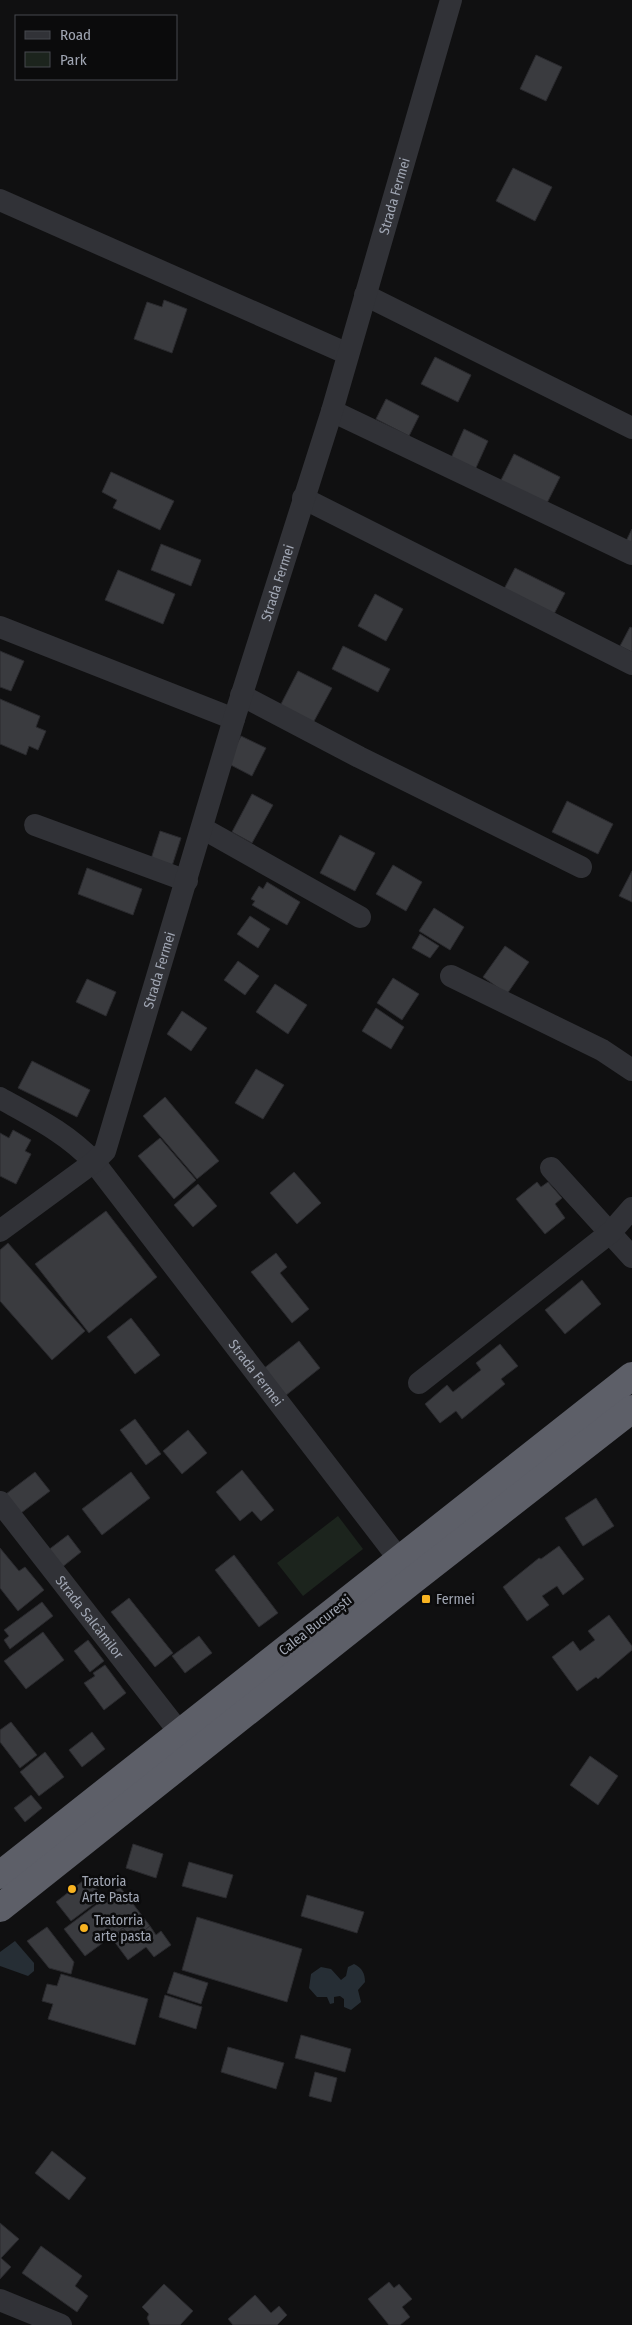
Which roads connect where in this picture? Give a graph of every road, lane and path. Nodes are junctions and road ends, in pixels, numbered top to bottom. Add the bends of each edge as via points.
1 (451, 0) edge
2 (0, 200) edge
3 (365, 294) junction
4 (348, 354) junction
5 (332, 412) junction
6 (632, 428) edge
7 (303, 498) junction
8 (632, 554) edge
9 (0, 627) edge
10 (632, 664) edge
11 (242, 695) junction
12 (234, 719) junction
13 (35, 825) dead end
14 (202, 828) junction
15 (581, 867) dead end
16 (186, 881) junction
17 (360, 917) dead end
18 (451, 976) dead end
19 (632, 1070) edge
20 (0, 1098) edge
21 (94, 1162) junction
22 (551, 1168) dead end
23 (632, 1208) edge
24 (0, 1231) edge
25 (611, 1232) junction
26 (632, 1257) edge
27 (632, 1376) edge
28 (419, 1383) dead end
29 (632, 1409) edge
30 (0, 1502) edge
31 (399, 1559) junction
32 (180, 1734) junction
33 (0, 1875) edge
34 (0, 1908) edge
35 (0, 2300) edge
36 (61, 2325) edge

1 - 3 street, Strada Fermei
2 - 4 street
3 - 4 street, Strada Fermei
3 - 6 street
4 - 5 street, Strada Fermei
5 - 7 street, Strada Fermei
5 - 8 street
7 - 10 street
7 - 11 street, Strada Fermei
9 - 12 street
11 - 12 street, Strada Fermei
11 - 15 street
12 - 14 street, Strada Fermei
13 - 16 street
14 - 16 street, Strada Fermei
14 - 17 street
16 - 21 street, Strada Fermei via 105,1151
18 - 19 street via 602,1050
20 - 21 street, Strada Fermei via 63,1133
21 - 24 street
21 - 31 street, Strada Fermei
22 - 25 street
23 - 25 street
25 - 26 street
25 - 28 street
27 - 31 highway, Calea București
29 - 34 highway, Calea București
30 - 32 street, Strada Salcâmilor
31 - 32 highway, Calea București
32 - 33 highway, Calea București
35 - 36 street

